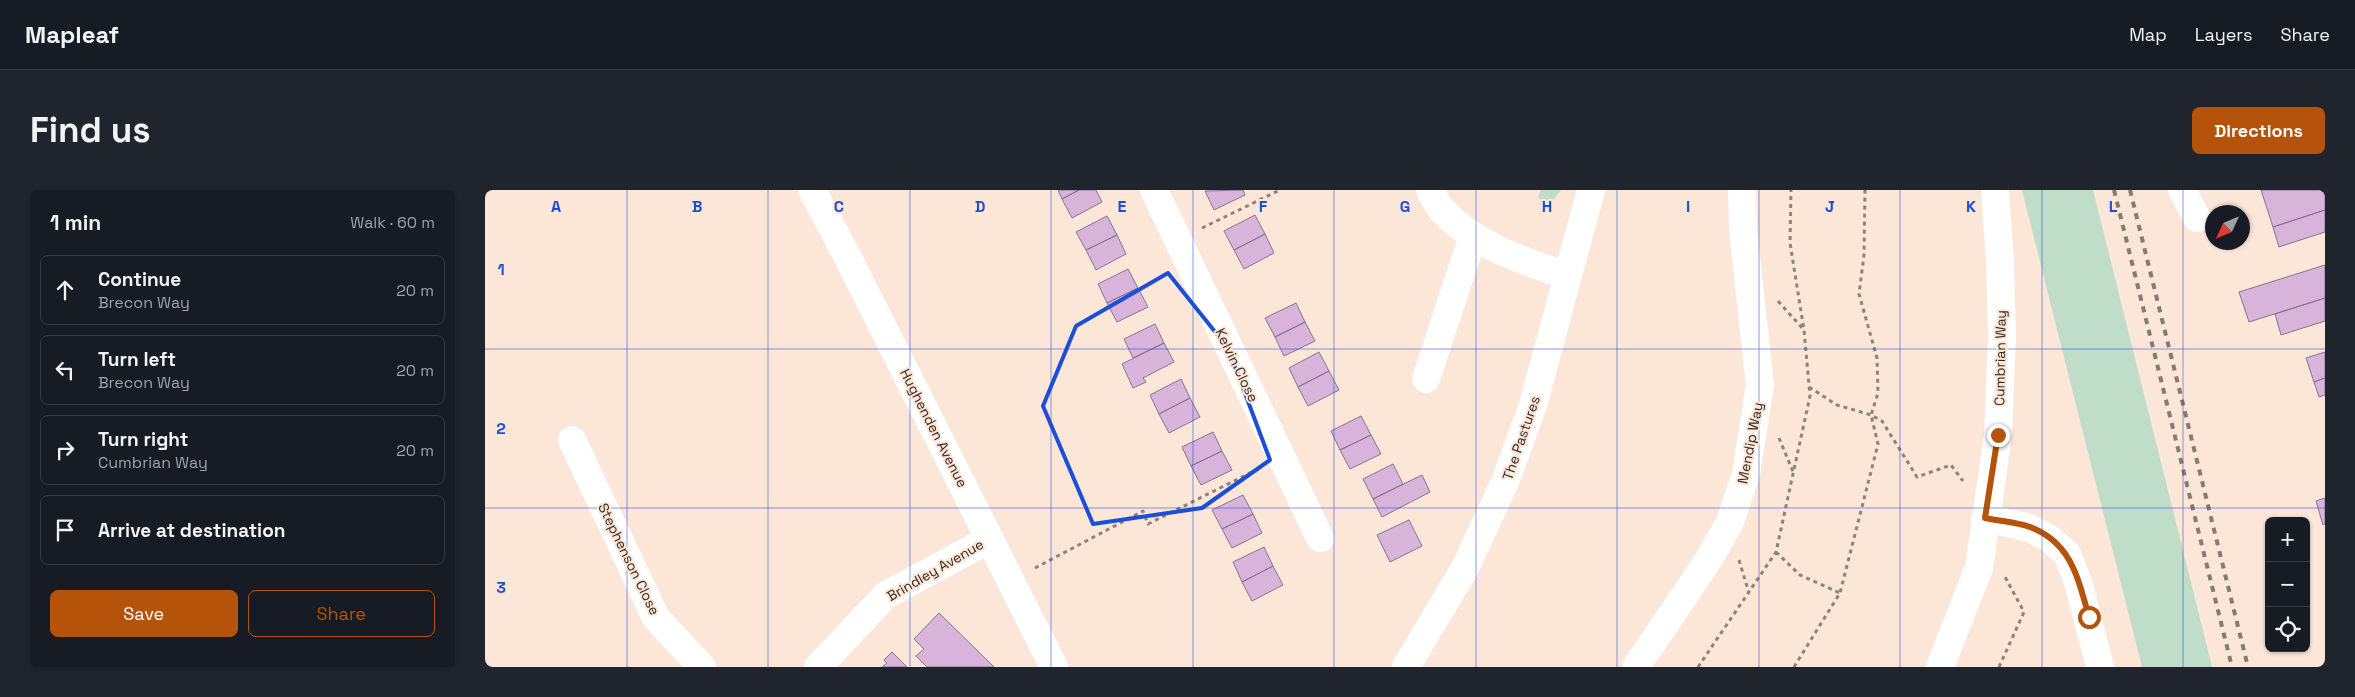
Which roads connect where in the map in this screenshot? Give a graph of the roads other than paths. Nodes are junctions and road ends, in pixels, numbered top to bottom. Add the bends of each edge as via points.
1 (812, 190) edge
2 (1154, 190) edge
3 (1431, 190) edge
4 (1591, 190) edge
5 (1743, 190) edge
6 (1995, 190) edge
7 (2182, 190) edge
8 (2197, 218) dead end
9 (1473, 236) junction
10 (1568, 276) junction
11 (1426, 379) dead end
12 (572, 440) dead end
13 (1985, 518) junction
14 (990, 538) junction
15 (1321, 538) dead end
16 (702, 667) edge
17 (818, 667) edge
18 (1054, 667) edge
19 (1406, 667) edge
20 (1636, 667) edge
21 (1940, 667) edge
22 (2100, 667) edge

1 - 14 street, Hughenden Avenue
2 - 15 street, Kelvin Close
3 - 9 street via 1441,210
4 - 10 street, The Pastures
5 - 20 street, Mendip Way via 1743,230 1760,385 1746,474 1730,522 1709,559
6 - 13 street, Cumbrian Way via 2002,337 1998,435
7 - 8 street
9 - 10 street via 1511,257
9 - 11 street
10 - 19 street, The Pastures via 1533,405 1505,482 1465,568
12 - 16 street, Stephenson Close via 656,618
13 - 21 street, Cumbrian Way via 1979,568
13 - 22 street via 2031,528 2067,554 2079,582
14 - 17 street, Brindley Avenue via 886,595
14 - 18 street, Hughenden Avenue

